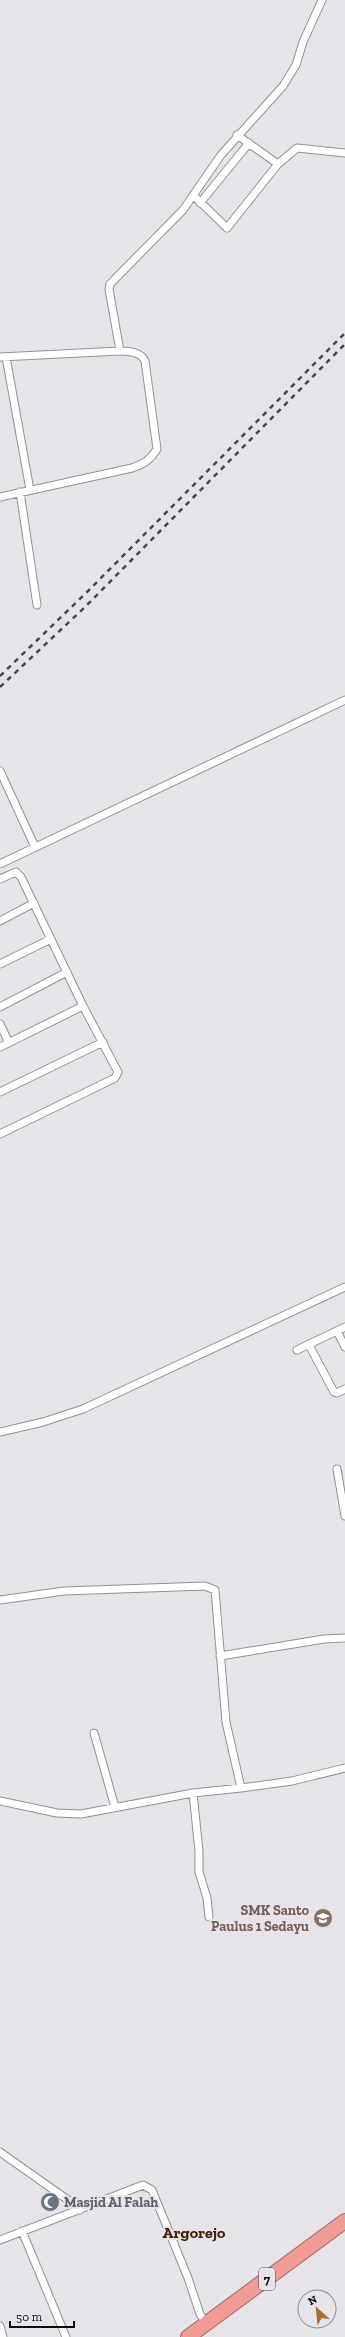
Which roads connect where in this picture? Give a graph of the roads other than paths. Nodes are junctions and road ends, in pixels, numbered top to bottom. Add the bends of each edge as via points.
1 (322, 0) edge
2 (237, 135) junction
3 (249, 144) junction
4 (345, 153) edge
5 (278, 164) junction
6 (194, 195) junction
7 (200, 203) junction
8 (120, 351) junction
9 (3, 357) edge
10 (30, 490) junction
11 (20, 492) junction
12 (0, 497) edge
13 (37, 604) dead end
14 (345, 700) edge
15 (0, 772) edge
16 (35, 847) junction
17 (0, 864) edge
18 (0, 879) edge
19 (34, 903) junction
20 (0, 921) edge
21 (51, 939) junction
22 (0, 964) edge
23 (67, 972) junction
24 (84, 1006) junction
25 (0, 1007) edge
26 (0, 1024) edge
27 (104, 1042) junction
28 (9, 1043) junction
29 (0, 1047) edge
30 (0, 1092) edge
31 (0, 1134) edge
32 (345, 1287) edge
33 (345, 1327) edge
34 (337, 1331) junction
35 (309, 1344) junction
36 (345, 1347) edge
37 (297, 1350) dead end
38 (345, 1389) edge
39 (0, 1432) edge
40 (337, 1469) dead end
41 (345, 1516) edge
42 (0, 1600) edge
43 (345, 1638) edge
44 (220, 1656) junction
45 (94, 1733) dead end
46 (345, 1768) edge
47 (241, 1788) junction
48 (193, 1793) junction
49 (0, 1801) edge
50 (115, 1807) junction
51 (209, 1917) dead end
52 (0, 2152) edge
53 (80, 2210) junction
54 (345, 2221) edge
55 (22, 2232) junction
56 (0, 2240) edge
57 (206, 2324) junction
58 (0, 2326) edge
59 (3, 2337) edge
60 (66, 2337) edge
61 (188, 2337) edge

1 - 2 street via 290,76
2 - 3 street
2 - 6 street via 204,177
3 - 5 street
3 - 7 street
4 - 5 street via 297,148
5 - 7 street via 226,228
6 - 7 street
6 - 8 street via 183,210 110,284
8 - 9 street
8 - 10 street via 136,352 142,355 145,361 157,449 147,461 132,468
9 - 10 street
10 - 11 street
11 - 12 street
11 - 13 street
14 - 16 street
15 - 16 street
16 - 17 street
18 - 19 street via 12,872 19,874
19 - 20 street
19 - 21 street
21 - 22 street
21 - 23 street
23 - 24 street
23 - 25 street
24 - 27 street
24 - 28 street
26 - 28 street
27 - 30 street
27 - 31 street via 118,1072 115,1078
28 - 29 street
32 - 39 street via 83,1409
33 - 34 street
34 - 35 street
34 - 36 street
35 - 37 street
35 - 38 street via 334,1392
40 - 41 street
42 - 44 street via 64,1591 209,1586 215,1590
43 - 44 street via 324,1639
44 - 47 street via 226,1722
45 - 50 street
46 - 47 street via 292,1781
47 - 48 street
48 - 50 street
48 - 51 street via 199,1872 207,1898
49 - 50 street via 66,1814
52 - 53 street
53 - 55 street
53 - 57 street via 143,2186 152,2190
54 - 57 highway, 7
55 - 56 street
55 - 60 street
57 - 61 highway, 7
58 - 59 street

